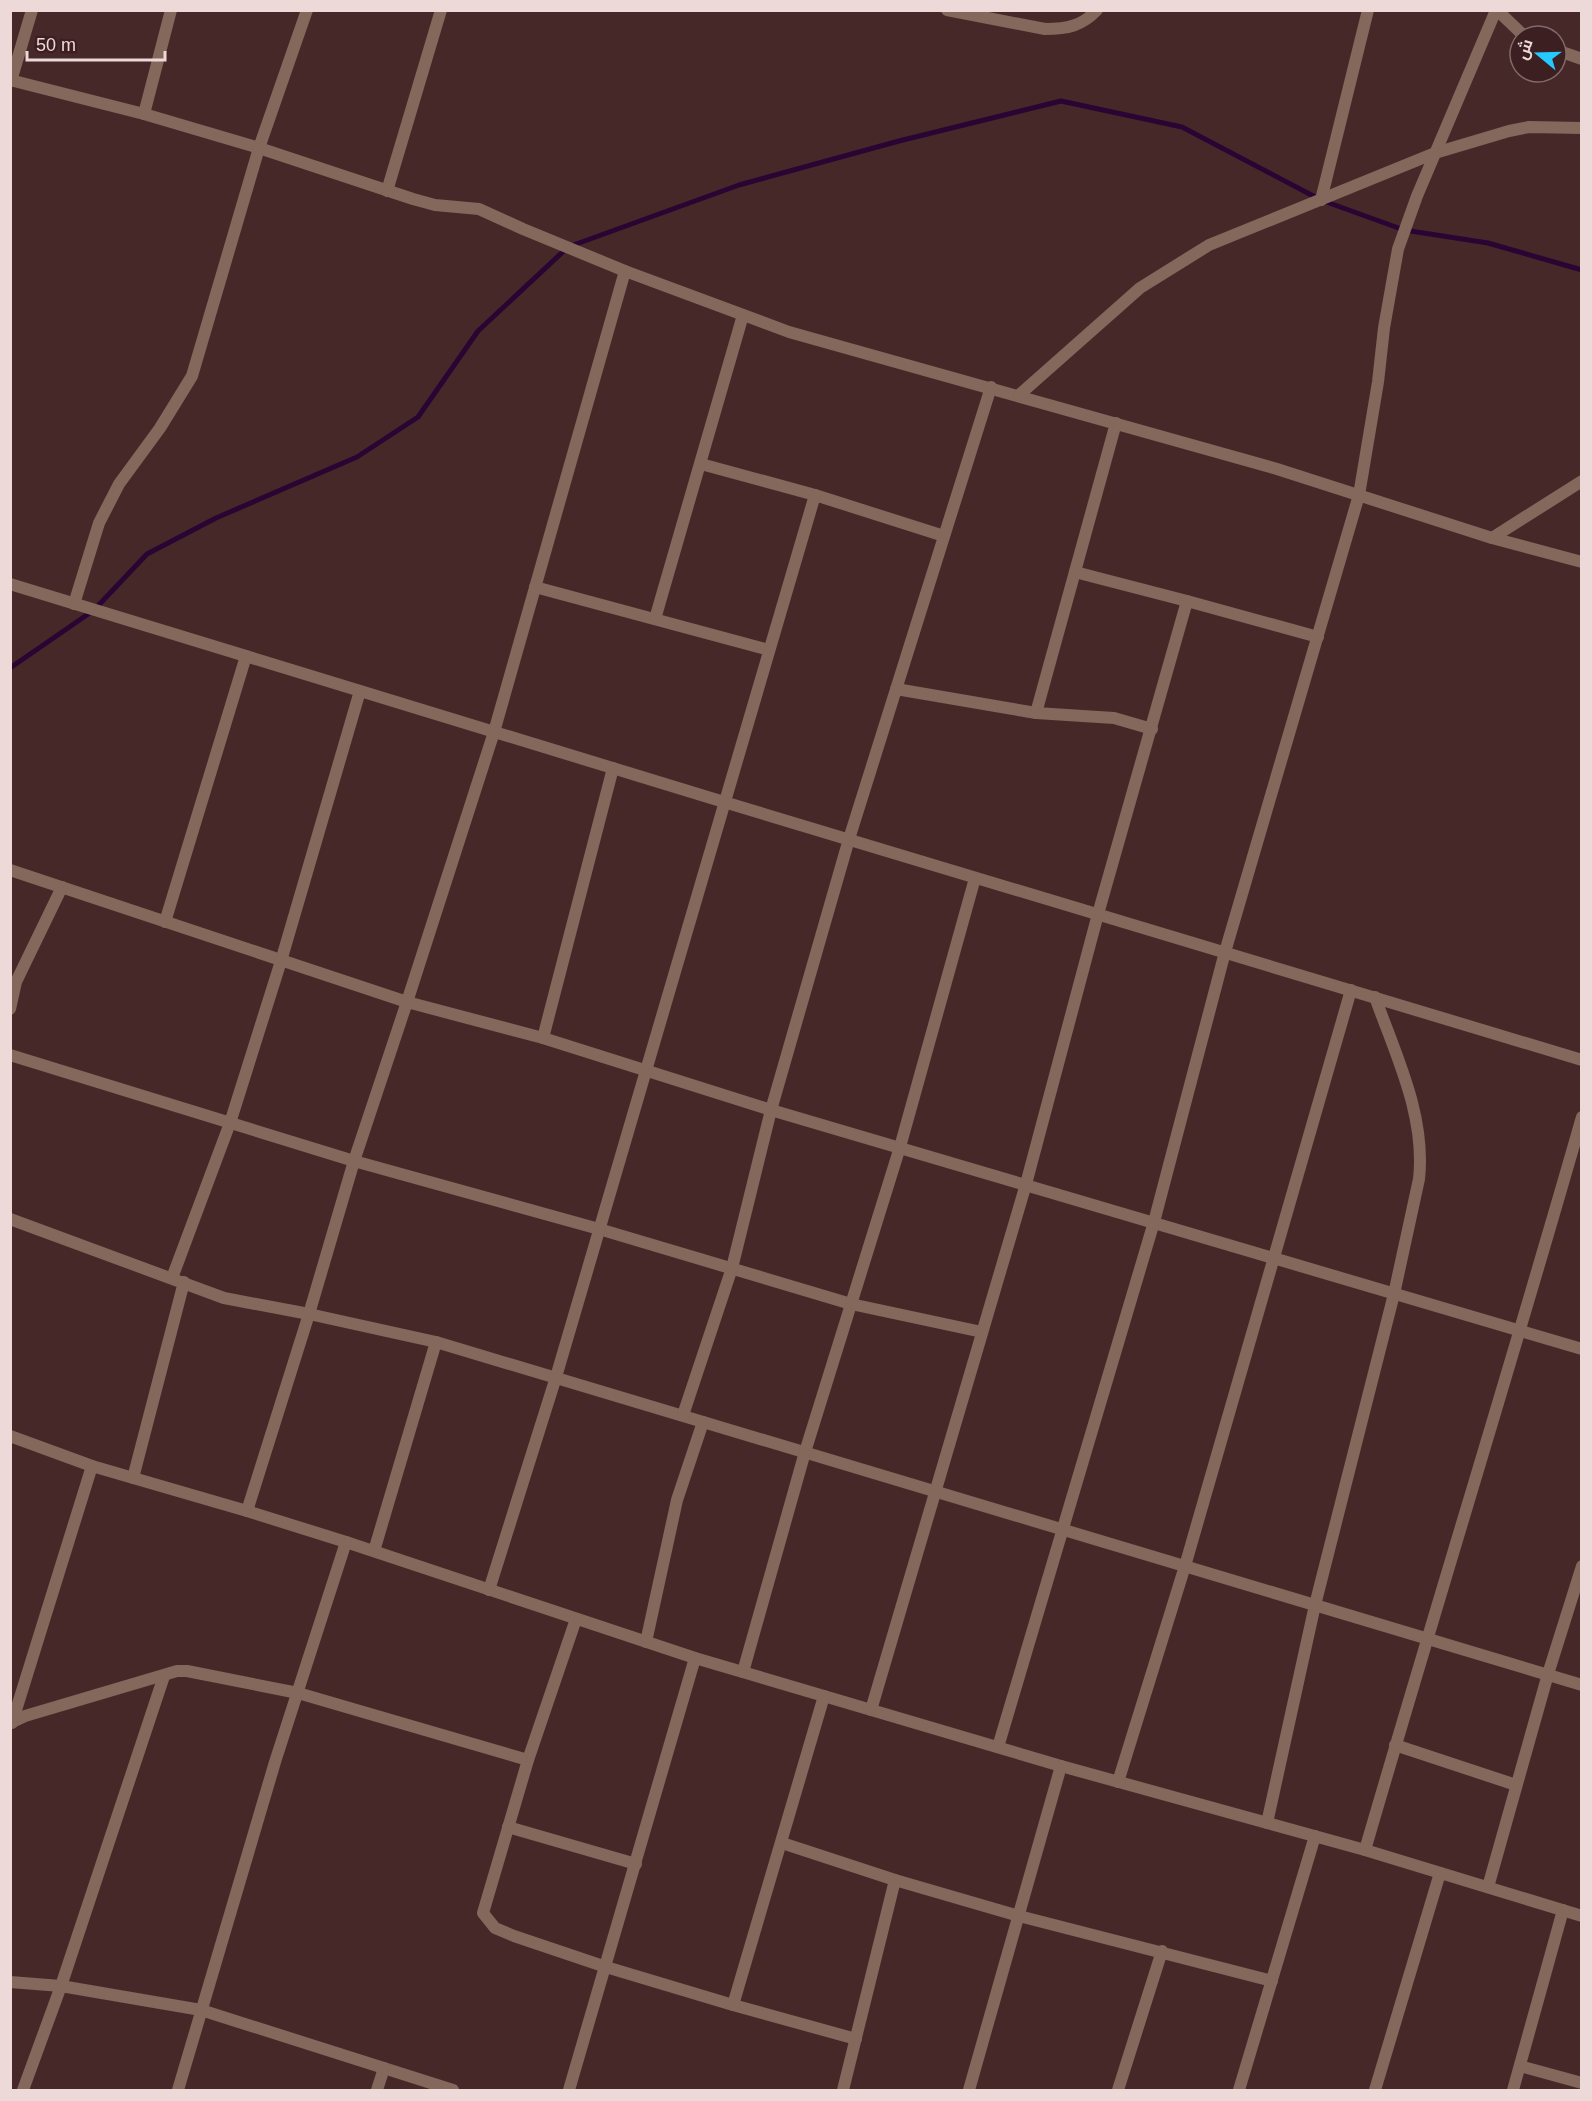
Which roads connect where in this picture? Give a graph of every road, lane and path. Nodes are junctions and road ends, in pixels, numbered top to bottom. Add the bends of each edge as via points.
1 (32, 10) edge
2 (171, 10) edge
3 (307, 10) edge
4 (441, 10) edge
5 (947, 10) edge
6 (1097, 10) edge
7 (1368, 10) edge
8 (1496, 10) edge
9 (962, 12) edge
10 (1511, 24) edge
11 (11, 81) edge
12 (144, 114) junction
13 (1581, 128) edge
14 (259, 148) junction
15 (1435, 153) junction
16 (387, 191) junction
17 (1321, 200) junction
18 (625, 271) junction
19 (743, 315) junction
20 (991, 387) junction
21 (1019, 395) junction
22 (1116, 423) junction
23 (700, 464) junction
24 (1581, 481) edge
25 (814, 495) junction
26 (1359, 495) junction
27 (944, 536) junction
28 (1492, 538) junction
29 (1581, 562) edge
30 (1075, 572) junction
31 (10, 584) edge
32 (535, 587) junction
33 (1187, 601) junction
34 (74, 604) junction
35 (655, 619) junction
36 (1318, 637) junction
37 (769, 650) junction
38 (246, 656) junction
39 (896, 689) junction
40 (360, 691) junction
41 (1036, 713) junction
42 (1152, 729) junction
43 (494, 732) junction
44 (613, 768) junction
45 (724, 802) junction
46 (849, 839) junction
47 (10, 870) edge
48 (975, 878) junction
49 (62, 887) junction
50 (1098, 914) junction
51 (165, 922) junction
52 (1225, 952) junction
53 (281, 961) junction
54 (1352, 990) junction
55 (1375, 998) junction
56 (407, 1002) junction
57 (10, 1009) edge
58 (543, 1038) junction
59 (10, 1055) edge
60 (1581, 1060) edge
61 (646, 1071) junction
62 (771, 1110) junction
63 (1581, 1118) edge
64 (230, 1123) junction
65 (900, 1147) junction
66 (354, 1161) junction
67 (1026, 1184) junction
68 (10, 1219) edge
69 (1154, 1222) junction
70 (599, 1229) junction
71 (1275, 1258) junction
72 (732, 1268) junction
73 (172, 1278) junction
74 (184, 1282) junction
75 (1394, 1293) junction
76 (851, 1304) junction
77 (309, 1314) junction
78 (1521, 1331) junction
79 (982, 1332) junction
80 (436, 1342) junction
81 (1581, 1349) edge
82 (556, 1377) junction
83 (683, 1415) junction
84 (703, 1422) junction
85 (10, 1436) edge
86 (806, 1452) junction
87 (92, 1466) junction
88 (133, 1478) junction
89 (935, 1491) junction
90 (247, 1511) junction
91 (1063, 1530) junction
92 (346, 1542) junction
93 (374, 1551) junction
94 (1185, 1566) junction
95 (1581, 1566) edge
96 (489, 1590) junction
97 (1315, 1605) junction
98 (576, 1618) junction
99 (1426, 1638) junction
100 (646, 1642) junction
101 (695, 1658) junction
102 (743, 1672) junction
103 (1548, 1674) junction
104 (164, 1676) junction
105 (1581, 1685) edge
106 (298, 1694) junction
107 (824, 1696) junction
108 (872, 1710) junction
109 (11, 1723) edge
110 (1395, 1745) junction
111 (998, 1747) junction
112 (528, 1760) junction
113 (1061, 1766) junction
114 (1118, 1782) junction
115 (1516, 1785) junction
116 (1267, 1823) junction
117 (508, 1827) junction
118 (1315, 1836) junction
119 (782, 1843) junction
120 (1365, 1850) junction
121 (636, 1864) junction
122 (1440, 1873) junction
123 (895, 1880) junction
124 (1488, 1887) junction
125 (1563, 1910) junction
126 (1019, 1916) junction
127 (1581, 1916) edge
128 (1162, 1951) junction
129 (606, 1967) junction
130 (1272, 1981) junction
131 (10, 1982) edge
132 (61, 1986) junction
133 (733, 2005) junction
134 (201, 2010) junction
135 (856, 2039) junction
136 (1520, 2066) junction
137 (384, 2068) junction
138 (1581, 2083) edge
139 (23, 2091) edge
140 (178, 2091) edge
141 (377, 2091) edge
142 (453, 2091) edge
143 (569, 2091) edge
144 (843, 2091) edge
145 (969, 2091) edge
146 (1118, 2091) edge
147 (1239, 2091) edge
148 (1375, 2091) edge
149 (1513, 2091) edge

1 - 11 street
2 - 12 street
3 - 14 street
4 - 16 street
5 - 9 street
6 - 9 street via 1076,26 1059,29
7 - 17 street
8 - 10 street
8 - 15 street
11 - 12 street
12 - 14 street
13 - 15 street via 1530,127
14 - 16 street
14 - 34 street via 192,376 119,484 99,523
15 - 17 street
15 - 26 street via 1398,249
16 - 18 street via 435,205 479,209
17 - 21 street via 1209,245 1140,288
18 - 19 street
18 - 32 street
19 - 20 street via 789,332
19 - 23 street
20 - 21 street
20 - 27 street
21 - 22 street
22 - 26 street
22 - 30 street
23 - 25 street
23 - 35 street
24 - 28 street
25 - 27 street
25 - 37 street
26 - 28 street
26 - 36 street
27 - 39 street
28 - 29 street
30 - 33 street
30 - 41 street
31 - 34 street
32 - 35 street
32 - 43 street
33 - 36 street
33 - 42 street
34 - 38 street
35 - 37 street
36 - 52 street
37 - 45 street
38 - 40 street
38 - 51 street
39 - 41 street
39 - 46 street
40 - 43 street
40 - 53 street
41 - 42 street via 1114,718
42 - 50 street
43 - 44 street
43 - 56 street
44 - 45 street
44 - 58 street
45 - 46 street
45 - 61 street
46 - 48 street
46 - 62 street
47 - 49 street
48 - 50 street
48 - 65 street
49 - 51 street
49 - 57 street via 16,982
50 - 52 street
50 - 67 street
51 - 53 street
52 - 54 street
52 - 69 street
53 - 56 street
53 - 64 street
54 - 55 street
54 - 71 street
55 - 60 street
55 - 75 street via 1412,1100 1421,1160
56 - 58 street
56 - 66 street
58 - 61 street
59 - 64 street
61 - 62 street
61 - 70 street
62 - 65 street
62 - 72 street
63 - 78 street
64 - 66 street
64 - 73 street
65 - 67 street
65 - 76 street
66 - 70 street
66 - 77 street
67 - 69 street
67 - 79 street
68 - 73 street
69 - 71 street
69 - 91 street
70 - 72 street
70 - 82 street
71 - 75 street
71 - 94 street
72 - 76 street
72 - 83 street
73 - 74 street
74 - 77 street via 224,1298
74 - 88 street
75 - 78 street
75 - 97 street
76 - 79 street
76 - 86 street
77 - 80 street
77 - 90 street
78 - 81 street
78 - 99 street
79 - 89 street
80 - 82 street
80 - 93 street
82 - 83 street
82 - 96 street
83 - 84 street
84 - 86 street
84 - 100 street via 677,1500
85 - 87 street
86 - 89 street
86 - 102 street
87 - 88 street
87 - 109 street
88 - 90 street
89 - 91 street
89 - 108 street
90 - 92 street
91 - 94 street
91 - 111 street
92 - 93 street
92 - 106 street
93 - 96 street
94 - 97 street
94 - 114 street
95 - 103 street
96 - 98 street
97 - 99 street
97 - 116 street
98 - 100 street
98 - 112 street
99 - 103 street
99 - 110 street
100 - 101 street
101 - 102 street
101 - 121 street
102 - 107 street
103 - 105 street
103 - 115 street
104 - 106 street via 187,1671
104 - 109 street
104 - 132 street
106 - 112 street
106 - 134 street
107 - 108 street
107 - 119 street
108 - 111 street
110 - 115 street
110 - 120 street
111 - 113 street
112 - 117 street
113 - 114 street
113 - 126 street
114 - 116 street
115 - 124 street
116 - 118 street
117 - 121 street
117 - 129 street via 483,1914 495,1928
118 - 120 street
118 - 130 street
119 - 123 street
119 - 133 street
120 - 122 street
121 - 129 street
122 - 124 street
122 - 148 street
123 - 126 street
123 - 135 street
124 - 125 street
125 - 127 street
125 - 136 street
126 - 128 street
126 - 145 street
128 - 130 street
128 - 146 street
129 - 133 street
129 - 143 street
130 - 147 street
131 - 132 street
132 - 134 street
132 - 139 street
133 - 135 street
134 - 137 street
134 - 140 street
135 - 144 street
136 - 138 street
136 - 149 street
137 - 141 street
137 - 142 street

